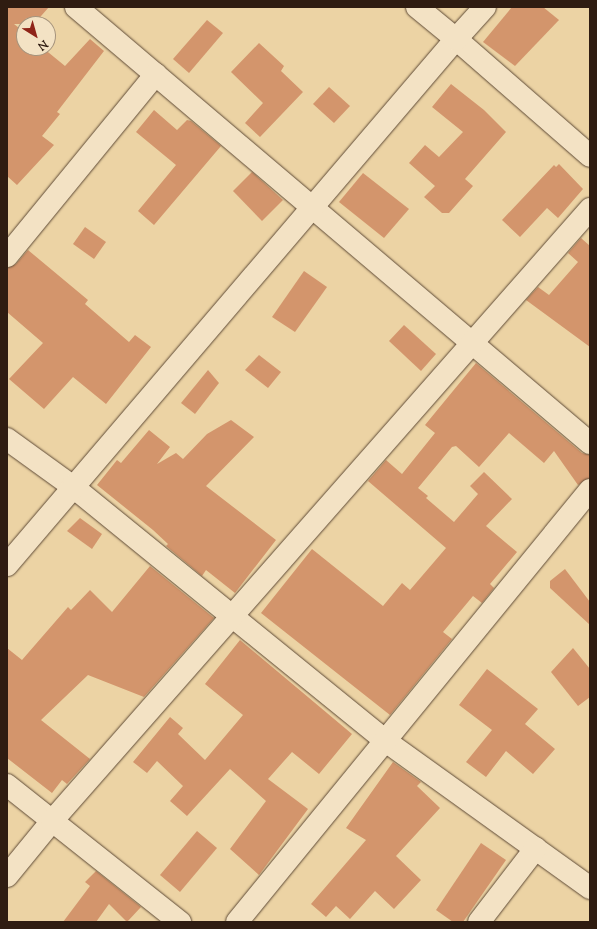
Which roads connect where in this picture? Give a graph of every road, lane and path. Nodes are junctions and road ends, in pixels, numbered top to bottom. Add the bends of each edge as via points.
1 (76, 7) edge
2 (417, 7) edge
3 (485, 7) edge
4 (456, 39) junction
5 (156, 74) junction
6 (590, 156) edge
7 (312, 207) junction
8 (590, 209) edge
9 (7, 256) edge
10 (473, 344) junction
11 (7, 438) edge
12 (590, 443) edge
13 (72, 486) junction
14 (590, 490) edge
15 (7, 565) edge
16 (233, 617) junction
17 (387, 742) junction
18 (7, 785) edge
19 (52, 821) junction
20 (536, 848) junction
21 (7, 876) edge
22 (590, 888) edge
23 (180, 922) edge
24 (237, 922) edge
25 (479, 922) edge

1 - 5 street
2 - 4 street
3 - 4 street
4 - 6 street
4 - 7 street
5 - 7 street
5 - 9 street
7 - 10 street
7 - 13 street
8 - 10 street
10 - 12 street
10 - 16 street
11 - 13 street
13 - 15 street
13 - 16 street
14 - 17 street
16 - 17 street
16 - 19 street
17 - 20 street
17 - 24 street
18 - 19 street
19 - 21 street
19 - 23 street
20 - 22 street
20 - 25 street

